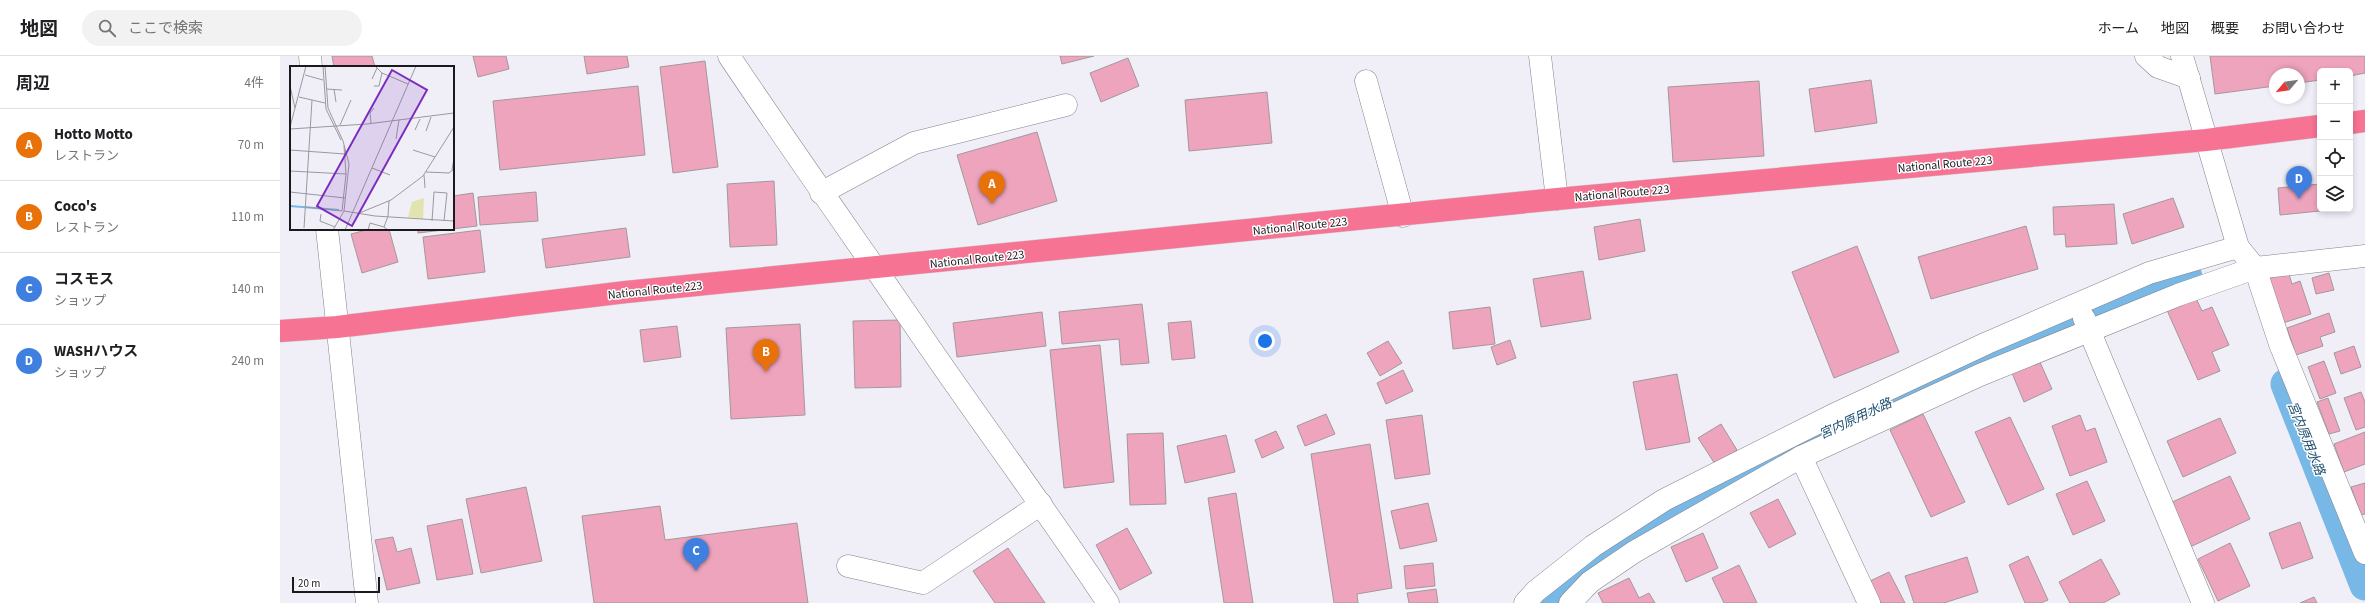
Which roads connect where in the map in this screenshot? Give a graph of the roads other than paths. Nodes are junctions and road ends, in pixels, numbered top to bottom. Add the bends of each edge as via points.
1 (310, 56) edge
2 (729, 56) edge
3 (1540, 56) edge
4 (2146, 56) edge
5 (2182, 56) edge
6 (311, 66) edge
7 (2189, 78) junction
8 (1366, 81) dead end
9 (1066, 105) dead end
10 (2365, 121) edge
11 (2353, 123) edge
12 (2317, 126) edge
13 (2206, 140) junction
14 (821, 193) junction
15 (1556, 200) junction
16 (1403, 216) junction
17 (327, 230) edge
18 (2238, 247) junction
19 (2365, 256) edge
20 (2255, 268) junction
21 (877, 269) junction
22 (2078, 304) junction
23 (337, 327) junction
24 (280, 331) edge
25 (2088, 331) junction
26 (1800, 457) junction
27 (1041, 504) junction
28 (2365, 553) edge
29 (848, 566) dead end
30 (367, 603) edge
31 (1108, 603) edge
32 (1525, 603) edge
33 (1570, 603) edge
34 (1869, 603) edge
35 (2203, 603) edge

1 - 6 street
2 - 14 street
3 - 15 street
4 - 7 street via 2158,67
5 - 7 street
7 - 13 street
8 - 16 street
9 - 14 street via 914,143
10 - 11 highway
12 - 13 highway, National Route 223
13 - 15 highway, National Route 223
13 - 18 street
14 - 21 street
15 - 16 highway, National Route 223
16 - 21 highway, National Route 223
17 - 23 street
18 - 20 street
18 - 22 street via 2149,273
19 - 20 street
20 - 25 street
20 - 28 street via 2280,344
21 - 23 highway, National Route 223 via 626,292
21 - 27 street
22 - 25 street
22 - 32 street via 1876,394 1664,500 1593,546 1536,591
23 - 24 highway, National Route 223
23 - 30 street
25 - 26 street via 1980,375
25 - 35 street
26 - 33 street via 1634,552 1590,582
26 - 34 street
27 - 29 street via 923,583
27 - 31 street

